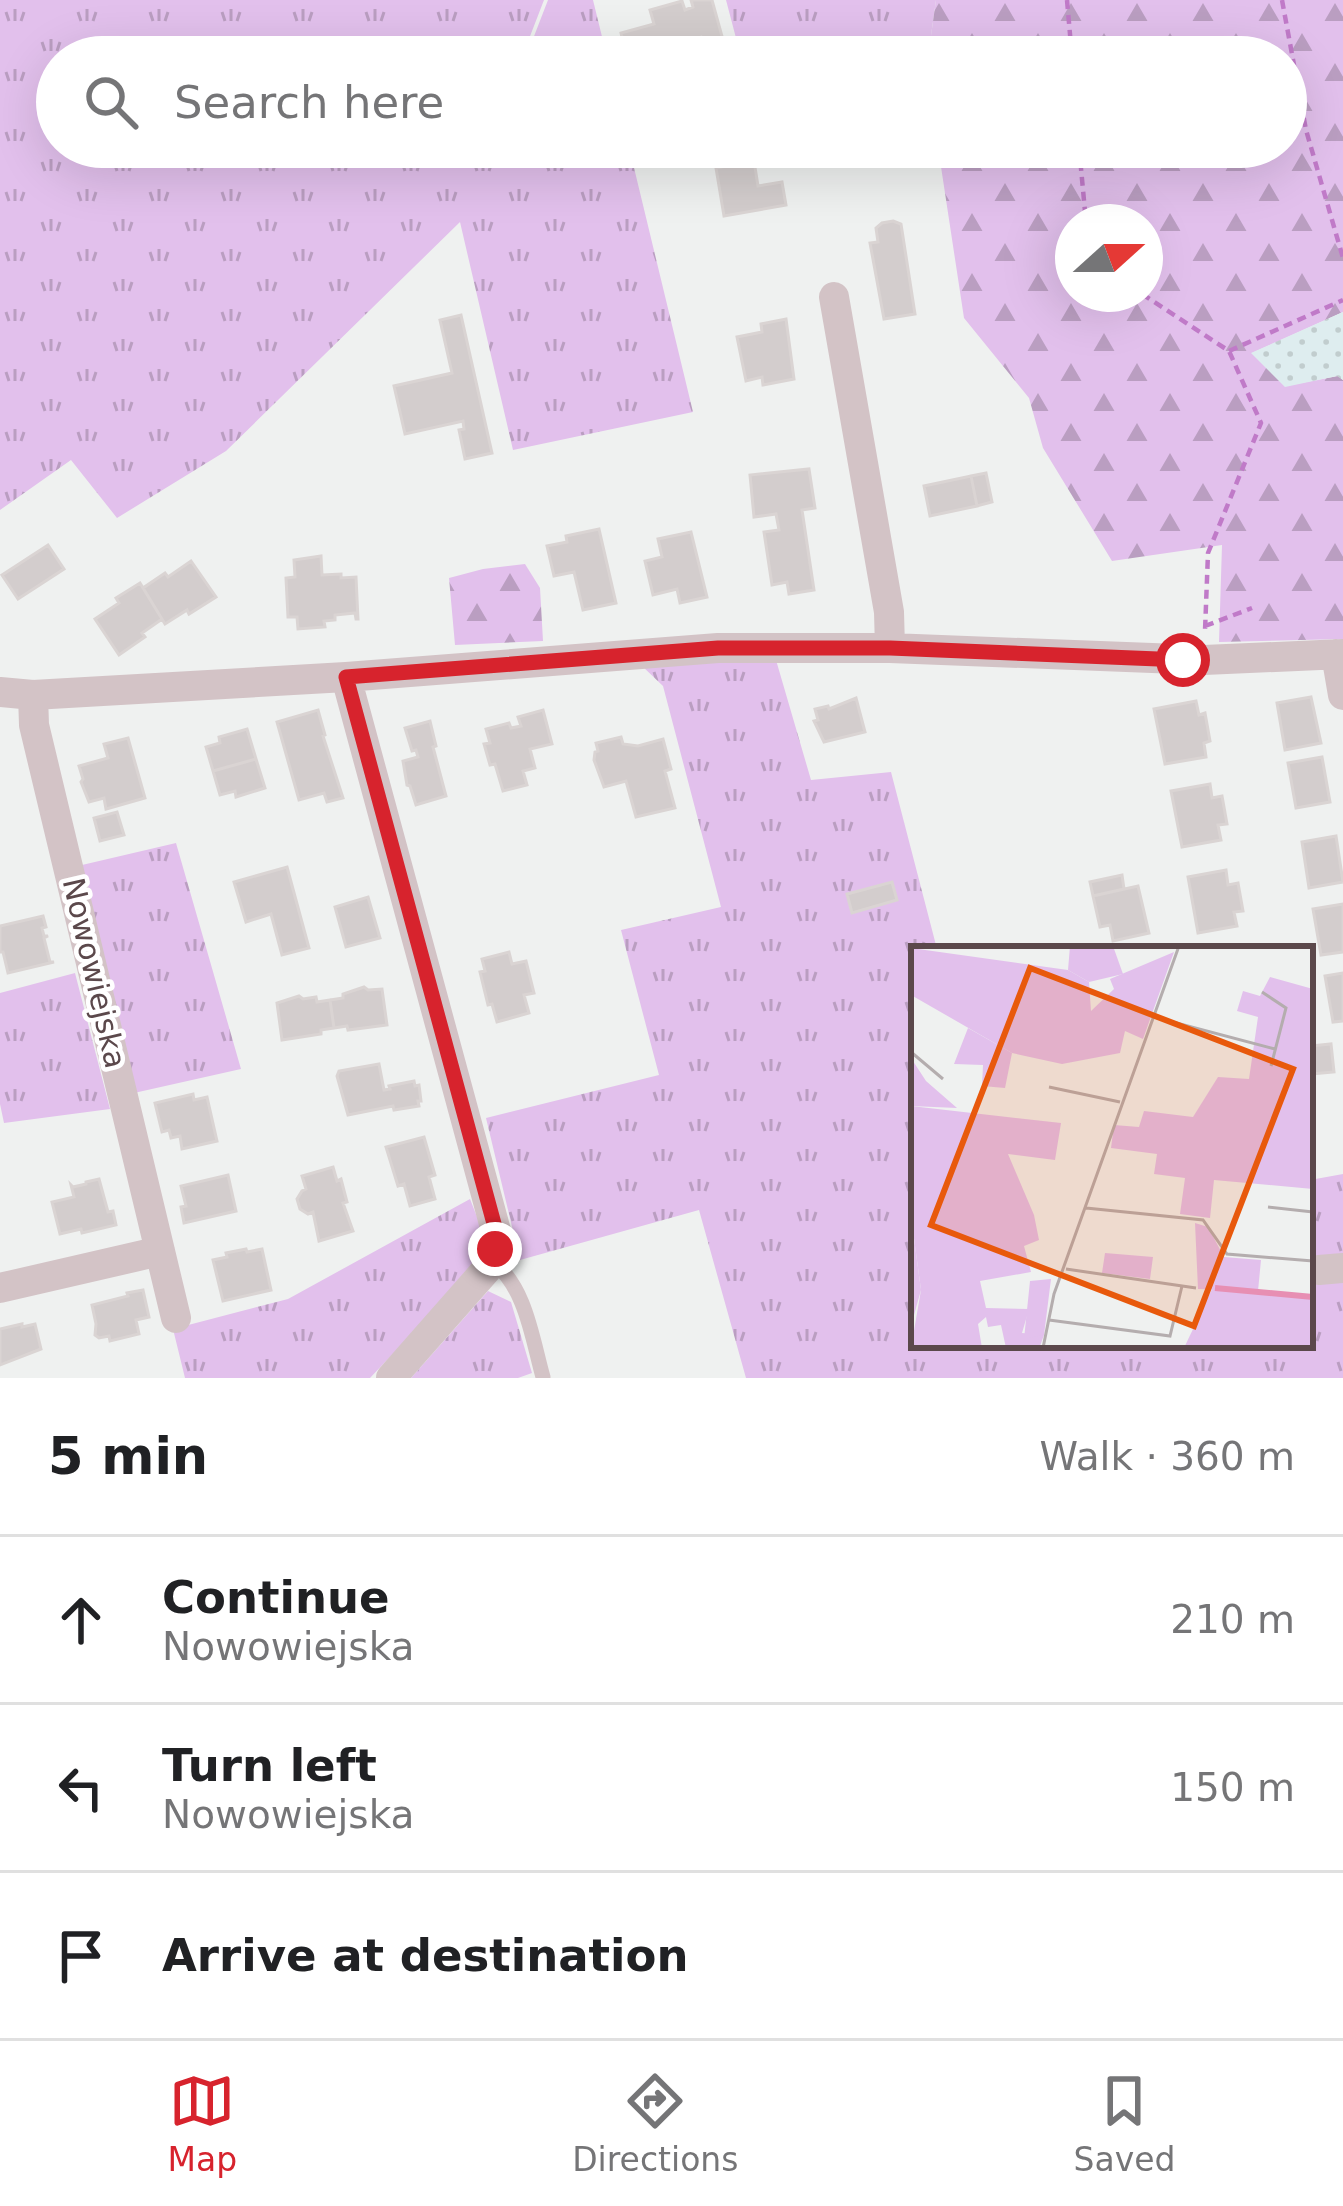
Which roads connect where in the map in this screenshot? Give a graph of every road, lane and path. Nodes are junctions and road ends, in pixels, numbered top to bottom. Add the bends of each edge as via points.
1 (1066, 0) edge
2 (1282, 0) edge
3 (1070, 36) edge
4 (1289, 36) edge
5 (1307, 133) edge
6 (1081, 168) edge
7 (1084, 204) edge
8 (1343, 258) edge
9 (835, 297) dead end
10 (1343, 300) edge
11 (1163, 308) edge
12 (1229, 351) junction
13 (1252, 608) dead end
14 (1205, 626) junction
15 (890, 648) junction
16 (1340, 654) edge
17 (1204, 660) junction
18 (346, 677) junction
19 (0, 692) edge
20 (33, 695) junction
21 (1343, 695) edge
22 (160, 1251) junction
23 (492, 1261) junction
24 (0, 1288) edge
25 (176, 1318) dead end
26 (543, 1377) edge
27 (391, 1378) edge

1 - 3 path
2 - 4 path
5 - 8 path
6 - 7 path
9 - 15 street
10 - 12 path
11 - 12 path
12 - 14 path via 1262,423 1208,553
13 - 14 path
14 - 17 path
15 - 17 street
15 - 18 street via 718,648
16 - 17 street
16 - 21 street
18 - 20 street
18 - 23 street via 496,1231
19 - 20 street
20 - 22 street, Nowowiejska
22 - 24 street
22 - 25 street, Nowowiejska
23 - 26 lane via 520,1295
23 - 27 street

